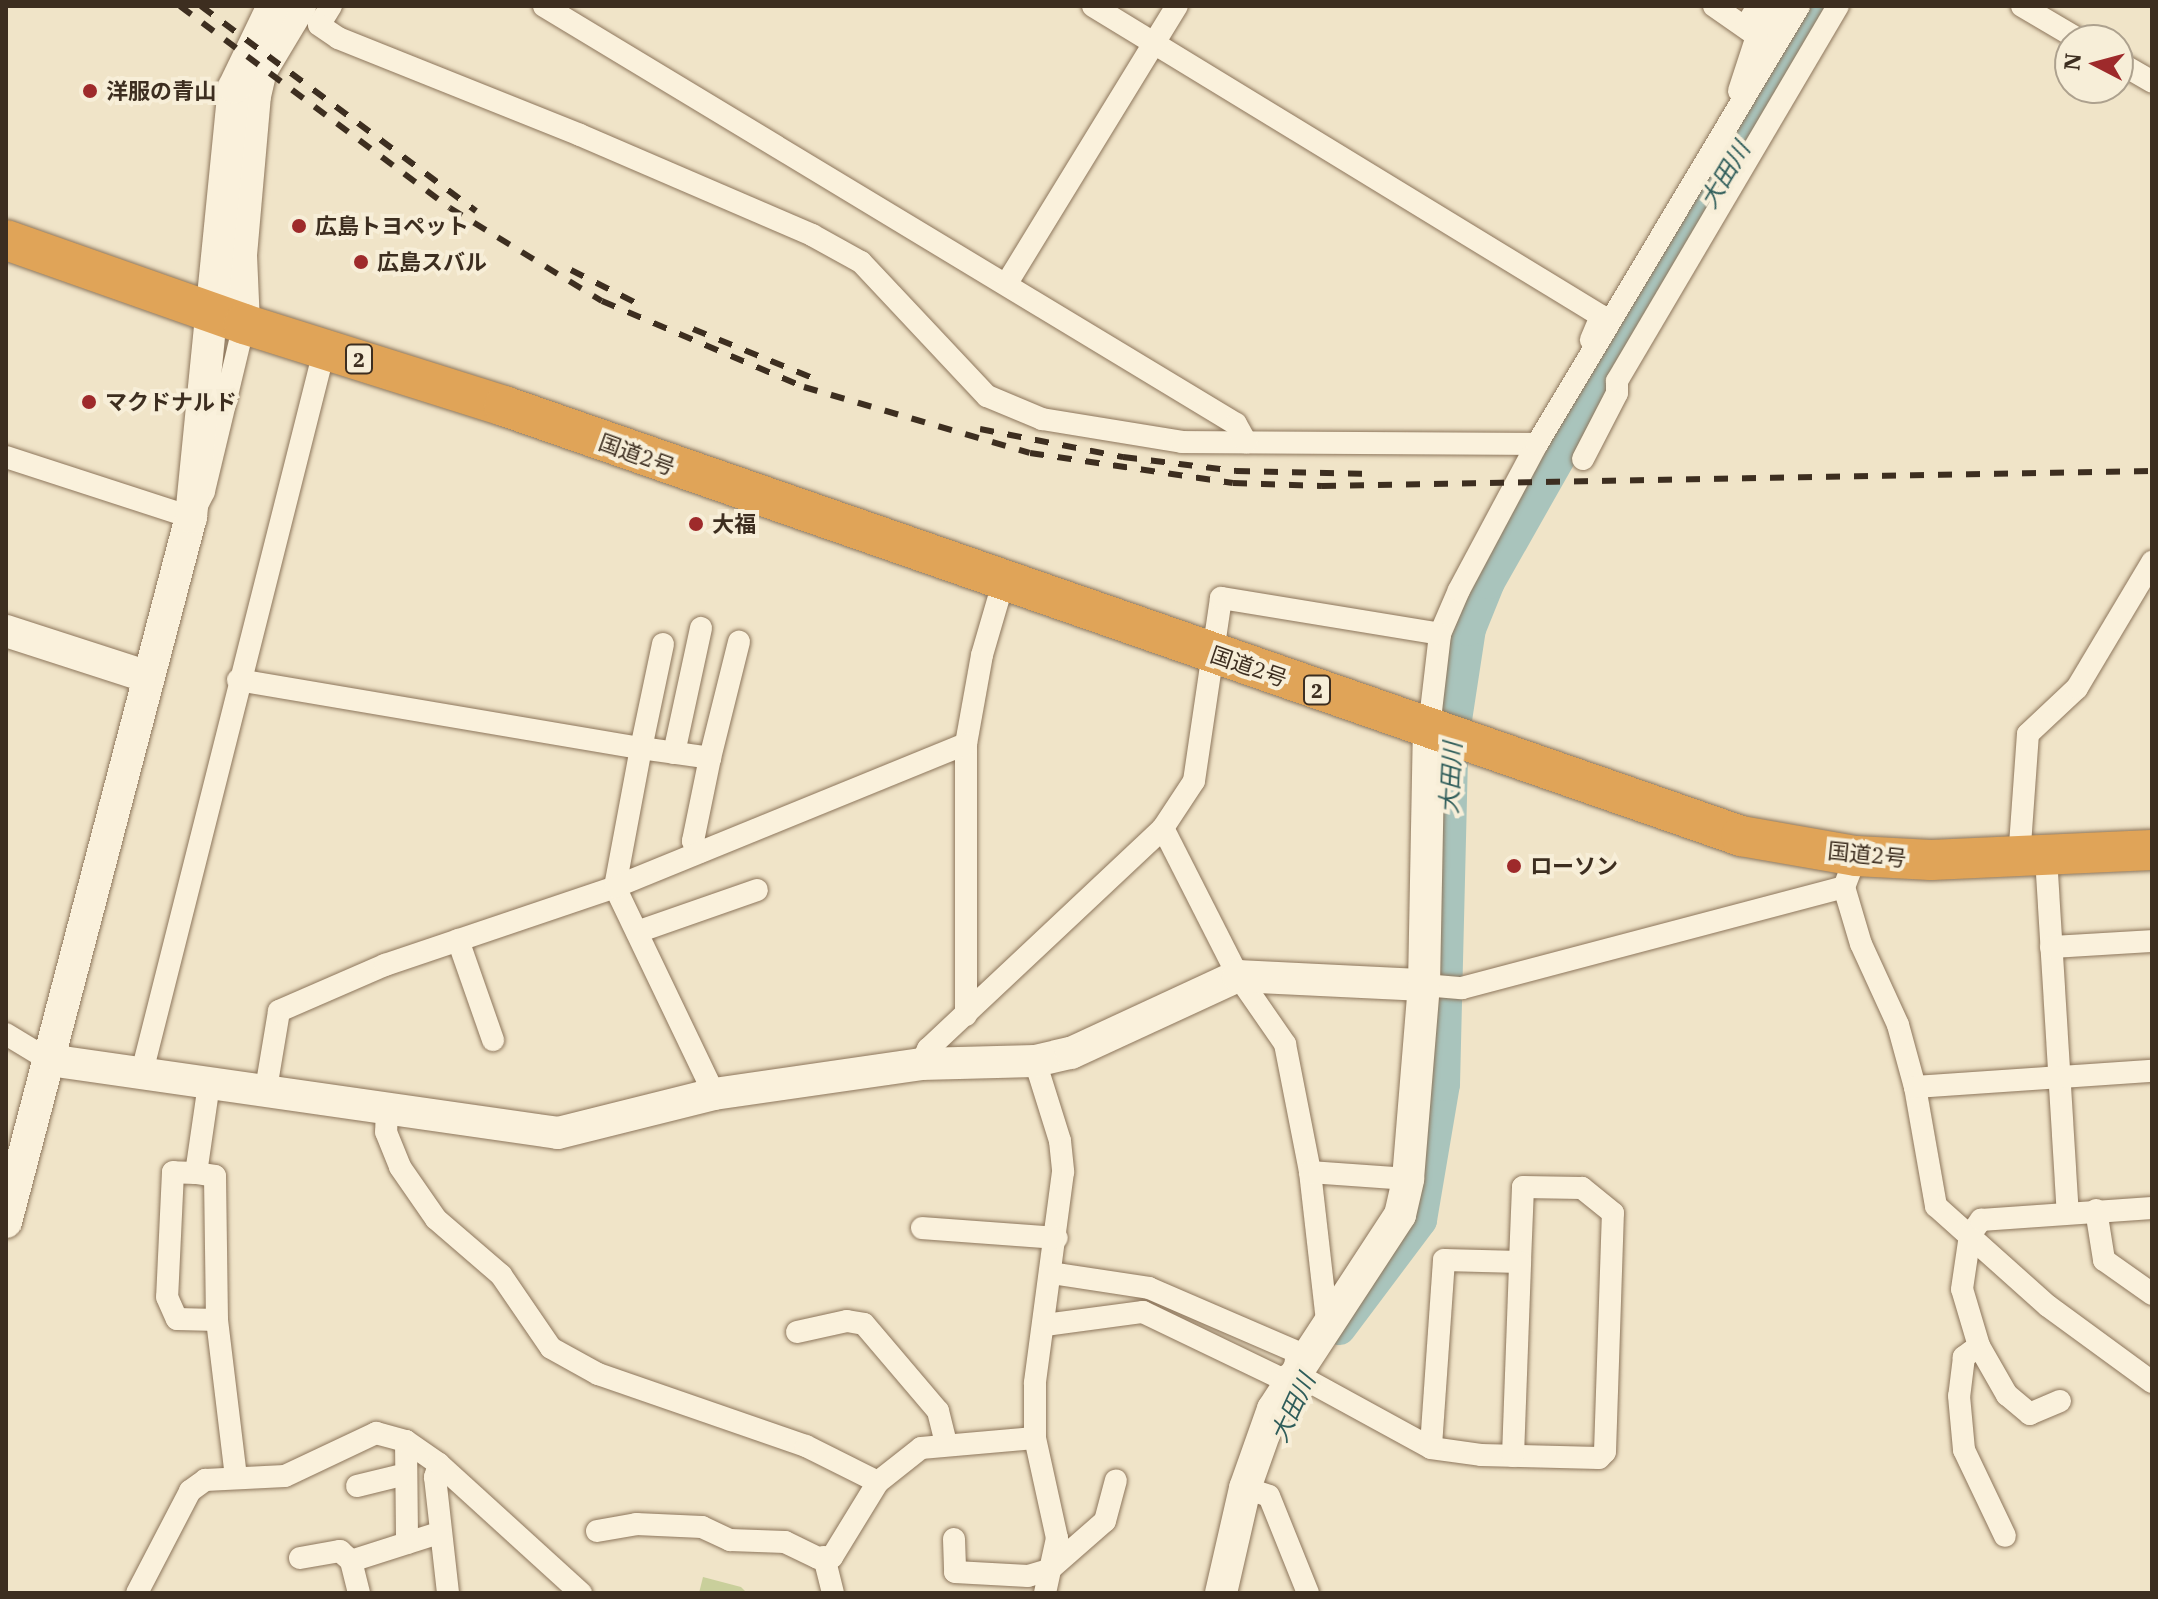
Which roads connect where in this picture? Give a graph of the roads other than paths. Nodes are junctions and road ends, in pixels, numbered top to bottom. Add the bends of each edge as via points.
1 (273, 6) edge
2 (300, 6) edge
3 (331, 6) edge
4 (544, 6) edge
5 (1093, 6) edge
6 (1177, 6) edge
7 (1714, 6) edge
8 (1758, 6) edge
9 (1782, 6) edge
10 (1799, 6) edge
11 (1838, 6) edge
12 (2022, 6) edge
13 (2054, 25) edge
14 (1752, 31) junction
15 (1154, 43) junction
16 (2134, 71) edge
17 (2152, 82) edge
18 (1736, 116) junction
19 (6, 223) edge
20 (6, 240) edge
21 (1007, 283) junction
22 (229, 306) junction
23 (325, 347) junction
24 (1589, 364) junction
25 (504, 406) junction
26 (1246, 442) junction
27 (1537, 444) junction
28 (6, 457) edge
29 (1583, 459) dead end
30 (191, 517) junction
31 (2152, 562) edge
32 (1003, 583) junction
33 (701, 628) dead end
34 (6, 631) edge
35 (1440, 634) junction
36 (739, 642) dead end
37 (663, 644) dead end
38 (1211, 653) junction
39 (148, 677) junction
40 (238, 680) junction
41 (1429, 728) junction
42 (966, 744) junction
43 (641, 748) junction
44 (674, 753) junction
45 (710, 758) junction
46 (1163, 828) junction
47 (2152, 850) edge
48 (700, 852) junction
49 (2032, 858) junction
50 (1850, 872) junction
51 (615, 887) junction
52 (757, 890) dead end
53 (637, 932) junction
54 (458, 940) junction
55 (2152, 941) edge
56 (2051, 947) junction
57 (1238, 976) junction
58 (1424, 985) junction
59 (966, 1015) junction
60 (6, 1034) edge
61 (493, 1040) dead end
62 (49, 1060) junction
63 (1035, 1061) junction
64 (921, 1064) junction
65 (2152, 1071) edge
66 (141, 1076) junction
67 (2057, 1078) junction
68 (209, 1084) junction
69 (1915, 1087) junction
70 (266, 1089) junction
71 (714, 1094) junction
72 (387, 1107) junction
73 (1310, 1172) junction
74 (196, 1173) junction
75 (1408, 1179) junction
76 (2152, 1208) edge
77 (2096, 1210) junction
78 (2068, 1212) junction
79 (6, 1222) edge
80 (922, 1228) dead end
81 (1970, 1235) junction
82 (1057, 1238) junction
83 (1520, 1262) junction
84 (1051, 1273) junction
85 (2152, 1294) edge
86 (217, 1320) junction
87 (1327, 1322) junction
88 (1045, 1325) junction
89 (797, 1332) dead end
90 (1979, 1346) junction
91 (1294, 1373) junction
92 (2152, 1382) edge
93 (2060, 1401) dead end
94 (1035, 1438) junction
95 (406, 1441) junction
96 (946, 1442) junction
97 (1431, 1448) junction
98 (1513, 1456) junction
99 (439, 1464) junction
100 (406, 1474) junction
101 (236, 1477) junction
102 (1116, 1480) dead end
103 (878, 1482) junction
104 (357, 1486) dead end
105 (1245, 1488) junction
106 (597, 1531) dead end
107 (439, 1533) junction
108 (2005, 1536) dead end
109 (954, 1539) dead end
110 (407, 1543) junction
111 (824, 1557) junction
112 (300, 1558) dead end
113 (351, 1561) junction
114 (1049, 1570) junction
115 (137, 1593) edge
116 (359, 1593) edge
117 (448, 1593) edge
118 (581, 1593) edge
119 (833, 1593) edge
120 (1045, 1593) edge
121 (1221, 1593) edge
122 (1308, 1593) edge

1 - 22 street via 234,87
2 - 22 street via 261,71 255,96
3 - 26 street via 319,25 338,38 622,153 812,235 861,262 987,396 1042,419 1182,442
4 - 21 street
5 - 15 street
6 - 15 street
7 - 14 street
8 - 14 street
9 - 14 street
10 - 18 street
11 - 29 street via 1617,381
12 - 13 street
14 - 18 street
15 - 21 street
15 - 24 street via 1601,316 1586,353
16 - 17 street
18 - 24 street
19 - 22 highway, 国道2号 / 2
20 - 22 highway, 国道2号 / 2
21 - 26 street via 1236,424
22 - 23 highway, 国道2号 / 2
22 - 25 highway, 国道2号 / 2 via 430,366
22 - 30 street
23 - 25 highway, 国道2号 / 2
23 - 40 street
24 - 27 street
25 - 32 highway, 国道2号 / 2
26 - 27 street
27 - 35 street
28 - 30 street
30 - 39 street
31 - 49 street via 2077,688 2028,734
32 - 38 highway, 国道2号 / 2
32 - 42 street via 982,655
33 - 44 street
34 - 39 street
35 - 38 street via 1221,598
35 - 41 street
36 - 45 street
37 - 43 street
38 - 41 highway, 国道2号 / 2
38 - 46 street via 1194,781
39 - 62 street
40 - 43 street
40 - 66 street
41 - 50 highway, 国道2号 / 2
41 - 58 street
42 - 48 street
42 - 59 street
43 - 44 street
43 - 51 street
44 - 45 street
45 - 48 street via 693,841
46 - 57 street
46 - 59 street
47 - 49 highway, 国道2号 / 2
48 - 51 street
49 - 50 highway, 国道2号 / 2
49 - 56 street
50 - 58 street via 1462,988
50 - 69 street via 1861,944 1898,1025
51 - 53 street
51 - 54 street
52 - 53 street
53 - 71 street
54 - 61 street
54 - 70 street via 279,1011
55 - 56 street
56 - 67 street
57 - 58 street
57 - 63 street via 1071,1053
57 - 73 street via 1285,1044
58 - 75 street
59 - 64 street via 928,1049
60 - 62 street
62 - 66 street
62 - 79 street
63 - 64 street
63 - 82 street via 1060,1141
64 - 71 street
65 - 67 street
66 - 68 street
67 - 69 street
67 - 78 street
68 - 70 street
68 - 74 street
69 - 81 street via 1936,1206
70 - 72 street
71 - 72 street via 558,1133
72 - 103 street via 386,1132 400,1167 436,1219 501,1275 551,1348 598,1374 806,1446
73 - 75 street
73 - 87 street
74 - 86 street via 215,1176
74 - 86 street via 173,1172 167,1297 177,1319
75 - 87 street via 1400,1215
76 - 77 street
77 - 78 street
77 - 85 street via 2104,1260
78 - 81 street via 1981,1220
80 - 82 street
81 - 90 street via 1962,1289
81 - 92 street via 2048,1306
82 - 84 street
83 - 97 street via 1444,1260
83 - 98 street
83 - 98 street via 1523,1187 1582,1188 1613,1213 1605,1452 1599,1458
84 - 88 street
84 - 91 street via 1149,1288 1297,1352
86 - 101 street
87 - 91 street
88 - 91 street via 1143,1312 1280,1378
88 - 94 street via 1035,1383
89 - 96 street via 847,1321 864,1324 938,1411
90 - 93 street via 2007,1395 2030,1414
90 - 108 street via 1964,1357 1959,1396 1964,1450
91 - 97 street
91 - 105 street via 1273,1409
94 - 96 street
94 - 114 street via 1057,1538
95 - 99 street
95 - 100 street
95 - 101 street via 376,1433 285,1476
96 - 103 street via 898,1461
97 - 98 street
99 - 107 street
99 - 118 street
100 - 104 street
100 - 110 street
101 - 115 street via 205,1480 190,1491
102 - 114 street via 1105,1521
103 - 111 street via 832,1557
105 - 121 street
105 - 122 street via 1269,1496
106 - 111 street via 636,1524 702,1527 730,1540 785,1542
107 - 110 street
107 - 117 street
109 - 114 street via 955,1572 1028,1576
110 - 113 street
111 - 119 street
112 - 113 street via 340,1551
113 - 116 street
114 - 120 street

